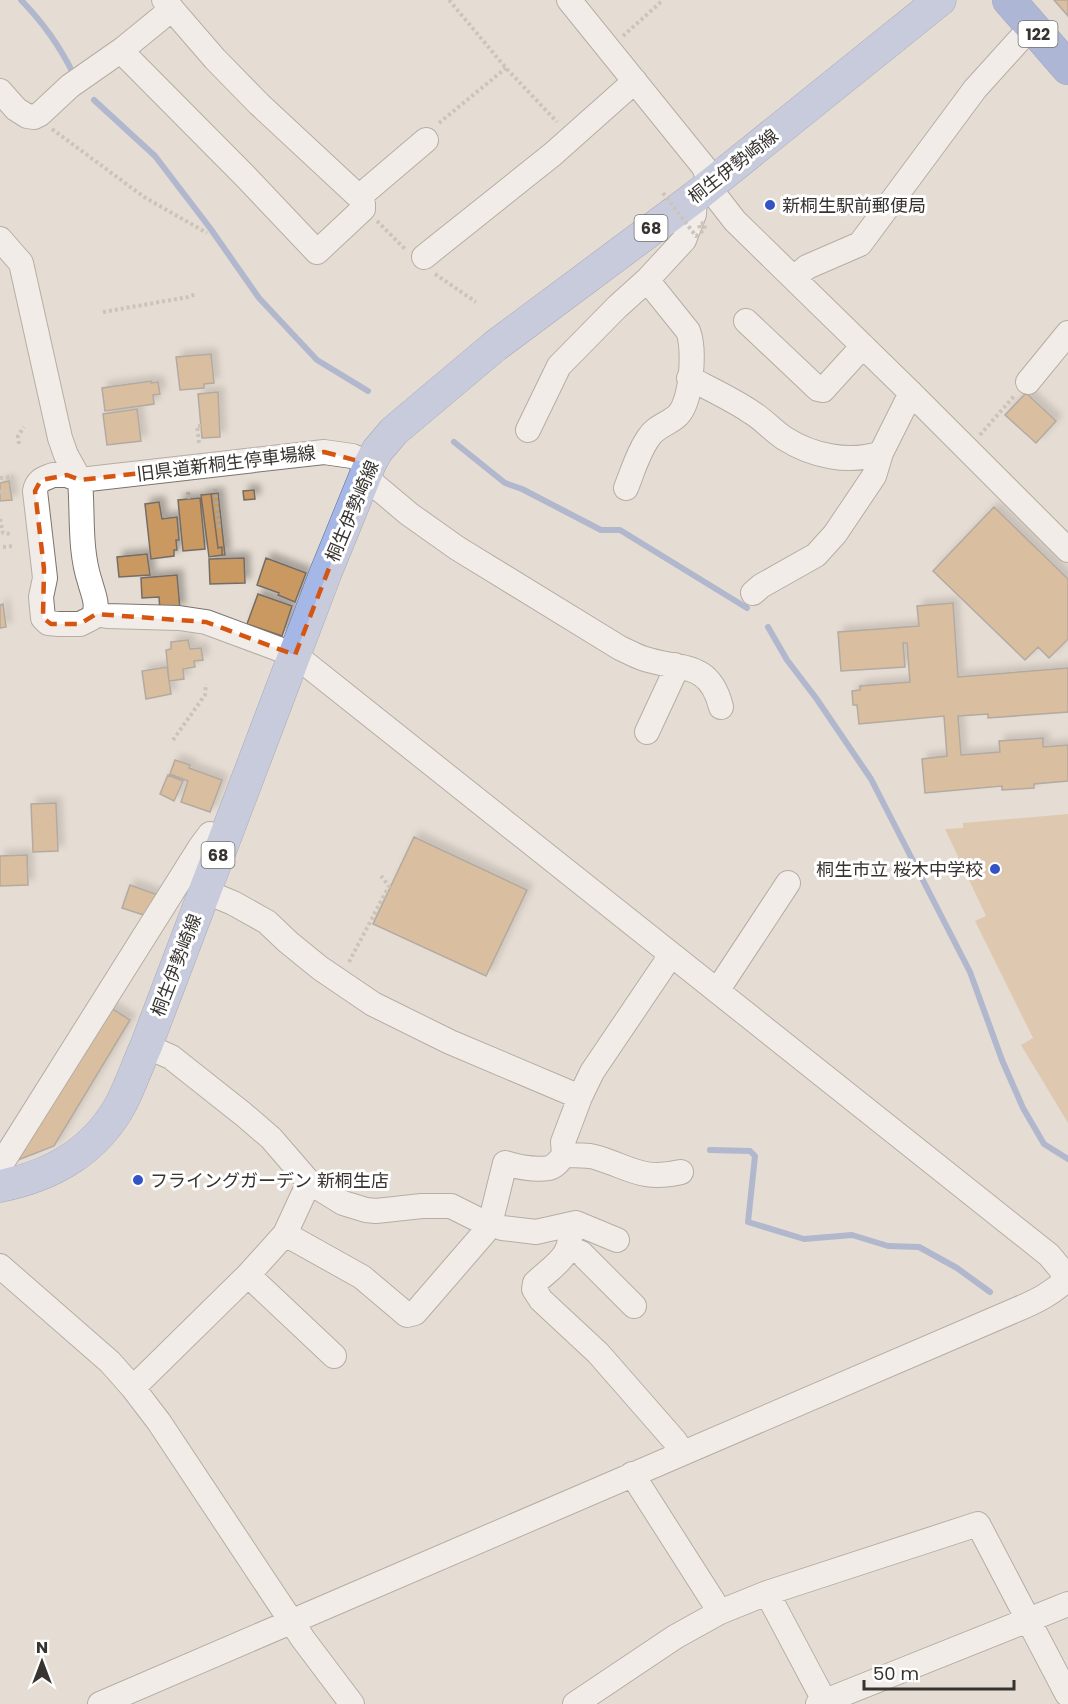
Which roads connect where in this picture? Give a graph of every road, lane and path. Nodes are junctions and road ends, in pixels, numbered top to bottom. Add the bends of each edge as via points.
1 (449, 0) edge
2 (569, 0) edge
3 (663, 0) edge
4 (940, 0) edge
5 (1009, 0) edge
6 (168, 4) edge
7 (1033, 27) junction
8 (608, 48) junction
9 (123, 50) junction
10 (506, 68) junction
11 (1068, 68) edge
12 (635, 81) junction
13 (0, 91) edge
14 (40, 114) junction
15 (571, 138) junction
16 (426, 140) joint
17 (703, 191) junction
18 (663, 192) dead end
19 (359, 197) junction
20 (700, 229) dead end
21 (207, 233) dead end
22 (0, 239) edge
23 (424, 257) dead end
24 (794, 278) junction
25 (647, 280) junction
26 (196, 294) dead end
27 (104, 312) dead end
28 (746, 321) dead end
29 (1068, 333) edge
30 (863, 346) junction
31 (689, 378) junction
32 (1028, 382) joint
33 (911, 393) junction
34 (201, 426) dead end
35 (24, 427) dead end
36 (528, 430) dead end
37 (199, 443) dead end
38 (19, 444) dead end
39 (968, 449) junction
40 (881, 453) junction
41 (367, 471) junction
42 (13, 477) dead end
43 (0, 478) edge
44 (80, 480) junction
45 (627, 488) dead end
46 (214, 489) dead end
47 (15, 490) dead end
48 (0, 492) edge
49 (188, 492) dead end
50 (189, 499) dead end
51 (0, 519) edge
52 (215, 526) dead end
53 (11, 534) dead end
54 (13, 546) dead end
55 (3, 547) dead end
56 (1068, 550) edge
57 (753, 593) dead end
58 (95, 614) junction
59 (295, 655) junction
60 (675, 665) junction
61 (206, 684) dead end
62 (721, 707) dead end
63 (646, 732) dead end
64 (173, 740) dead end
65 (224, 839) junction
66 (381, 876) dead end
67 (788, 883) dead end
68 (204, 891) junction
69 (671, 955) junction
70 (339, 982) junction
71 (717, 991) junction
72 (146, 1046) junction
73 (580, 1097) junction
74 (564, 1155) junction
75 (0, 1166) edge
76 (681, 1172) dead end
77 (309, 1182) junction
78 (0, 1186) edge
79 (490, 1224) junction
80 (285, 1234) junction
81 (568, 1236) junction
82 (617, 1240) dead end
83 (0, 1266) edge
84 (248, 1275) junction
85 (1068, 1279) edge
86 (634, 1306) dead end
87 (334, 1356) dead end
88 (133, 1388) junction
89 (682, 1452) junction
90 (632, 1474) junction
91 (767, 1593) junction
92 (1068, 1604) edge
93 (720, 1612) junction
94 (1029, 1619) junction
95 (291, 1622) junction
96 (1068, 1692) edge
97 (823, 1703) edge
98 (100, 1704) edge
99 (352, 1704) edge
100 (575, 1704) edge
101 (1064, 1704) edge

1 - 10 path
2 - 8 street
3 - 8 path
4 - 17 main road, 桐生伊勢崎線 / 68
5 - 7 highway, 122
6 - 9 street
6 - 19 street via 214,59
7 - 11 highway, 122
7 - 24 street via 982,80 860,244 807,267
8 - 12 street
9 - 14 street via 70,86
9 - 19 street via 317,252 363,209
10 - 15 path
10 - 16 path via 431,130
12 - 15 street
12 - 17 street via 704,166
13 - 14 street via 15,109 27,116
14 - 21 path via 63,138 144,197
15 - 23 street
16 - 19 street
17 - 24 street via 714,195
17 - 25 street via 684,240
17 - 41 main road, 桐生伊勢崎線 / 68 via 495,346 394,431
18 - 20 path, bridge via 696,236 705,229 704,223 699,225
22 - 44 street via 21,263 60,438
24 - 30 street
25 - 31 street via 692,340
25 - 36 street via 559,366
26 - 27 path
28 - 30 street via 818,389 823,390
29 - 32 street
30 - 33 street
31 - 40 street via 752,412 784,438 821,455 857,458
31 - 45 street via 682,410 650,435
32 - 39 path
33 - 39 street
33 - 40 street
34 - 37 path via 197,426
35 - 38 path via 18,436
39 - 56 street
40 - 57 street via 874,476 816,555
41 - 44 street, 旧県道新桐生停車場線 via 352,456 324,452
41 - 59 main road, 桐生伊勢崎線 / 68
41 - 60 street via 409,514 472,558 620,648 642,658
42 - 43 path
44 - 58 street via 80,516
44 - 58 street, 旧県道新桐生停車場線 via 53,475 36,486 45,578 40,604 44,618 51,624 80,624
46 - 52 path via 219,526
47 - 48 path
49 - 50 path
51 - 53 path via 3,533
54 - 55 path
58 - 59 street via 206,622
59 - 65 main road, 桐生伊勢崎線 / 68
59 - 69 street
60 - 62 street via 702,674 717,691
60 - 63 street
61 - 64 path via 205,695
65 - 68 main road, 桐生伊勢崎線 / 68
65 - 75 street via 210,834 201,846
66 - 70 path via 389,886
67 - 71 street
68 - 70 street via 267,922
68 - 72 main road, 桐生伊勢崎線 / 68
69 - 71 street
69 - 73 street via 592,1072
70 - 73 street via 373,1004 450,1042
71 - 85 street via 1049,1255
72 - 77 street via 171,1057 243,1113
72 - 78 main road, 桐生伊勢崎線 / 68 via 121,1103 91,1144 55,1169
73 - 74 street via 563,1142
74 - 76 street via 598,1158 645,1175
74 - 79 street via 550,1168 506,1163
77 - 79 street via 343,1203 366,1210 444,1205
77 - 80 street
79 - 80 street via 415,1313 407,1315 362,1277
79 - 81 street
80 - 84 street
81 - 82 street via 576,1223
81 - 86 street
81 - 89 street via 566,1254 535,1283 534,1289 598,1353
83 - 88 street via 98,1350
84 - 87 street
84 - 88 street
85 - 89 street via 1041,1299
88 - 95 street
89 - 90 street
90 - 93 street
90 - 95 street
91 - 93 street
91 - 94 street via 978,1524
91 - 97 street
92 - 94 street
93 - 100 street
94 - 96 street
94 - 97 street
95 - 98 street
95 - 99 street
96 - 101 street

